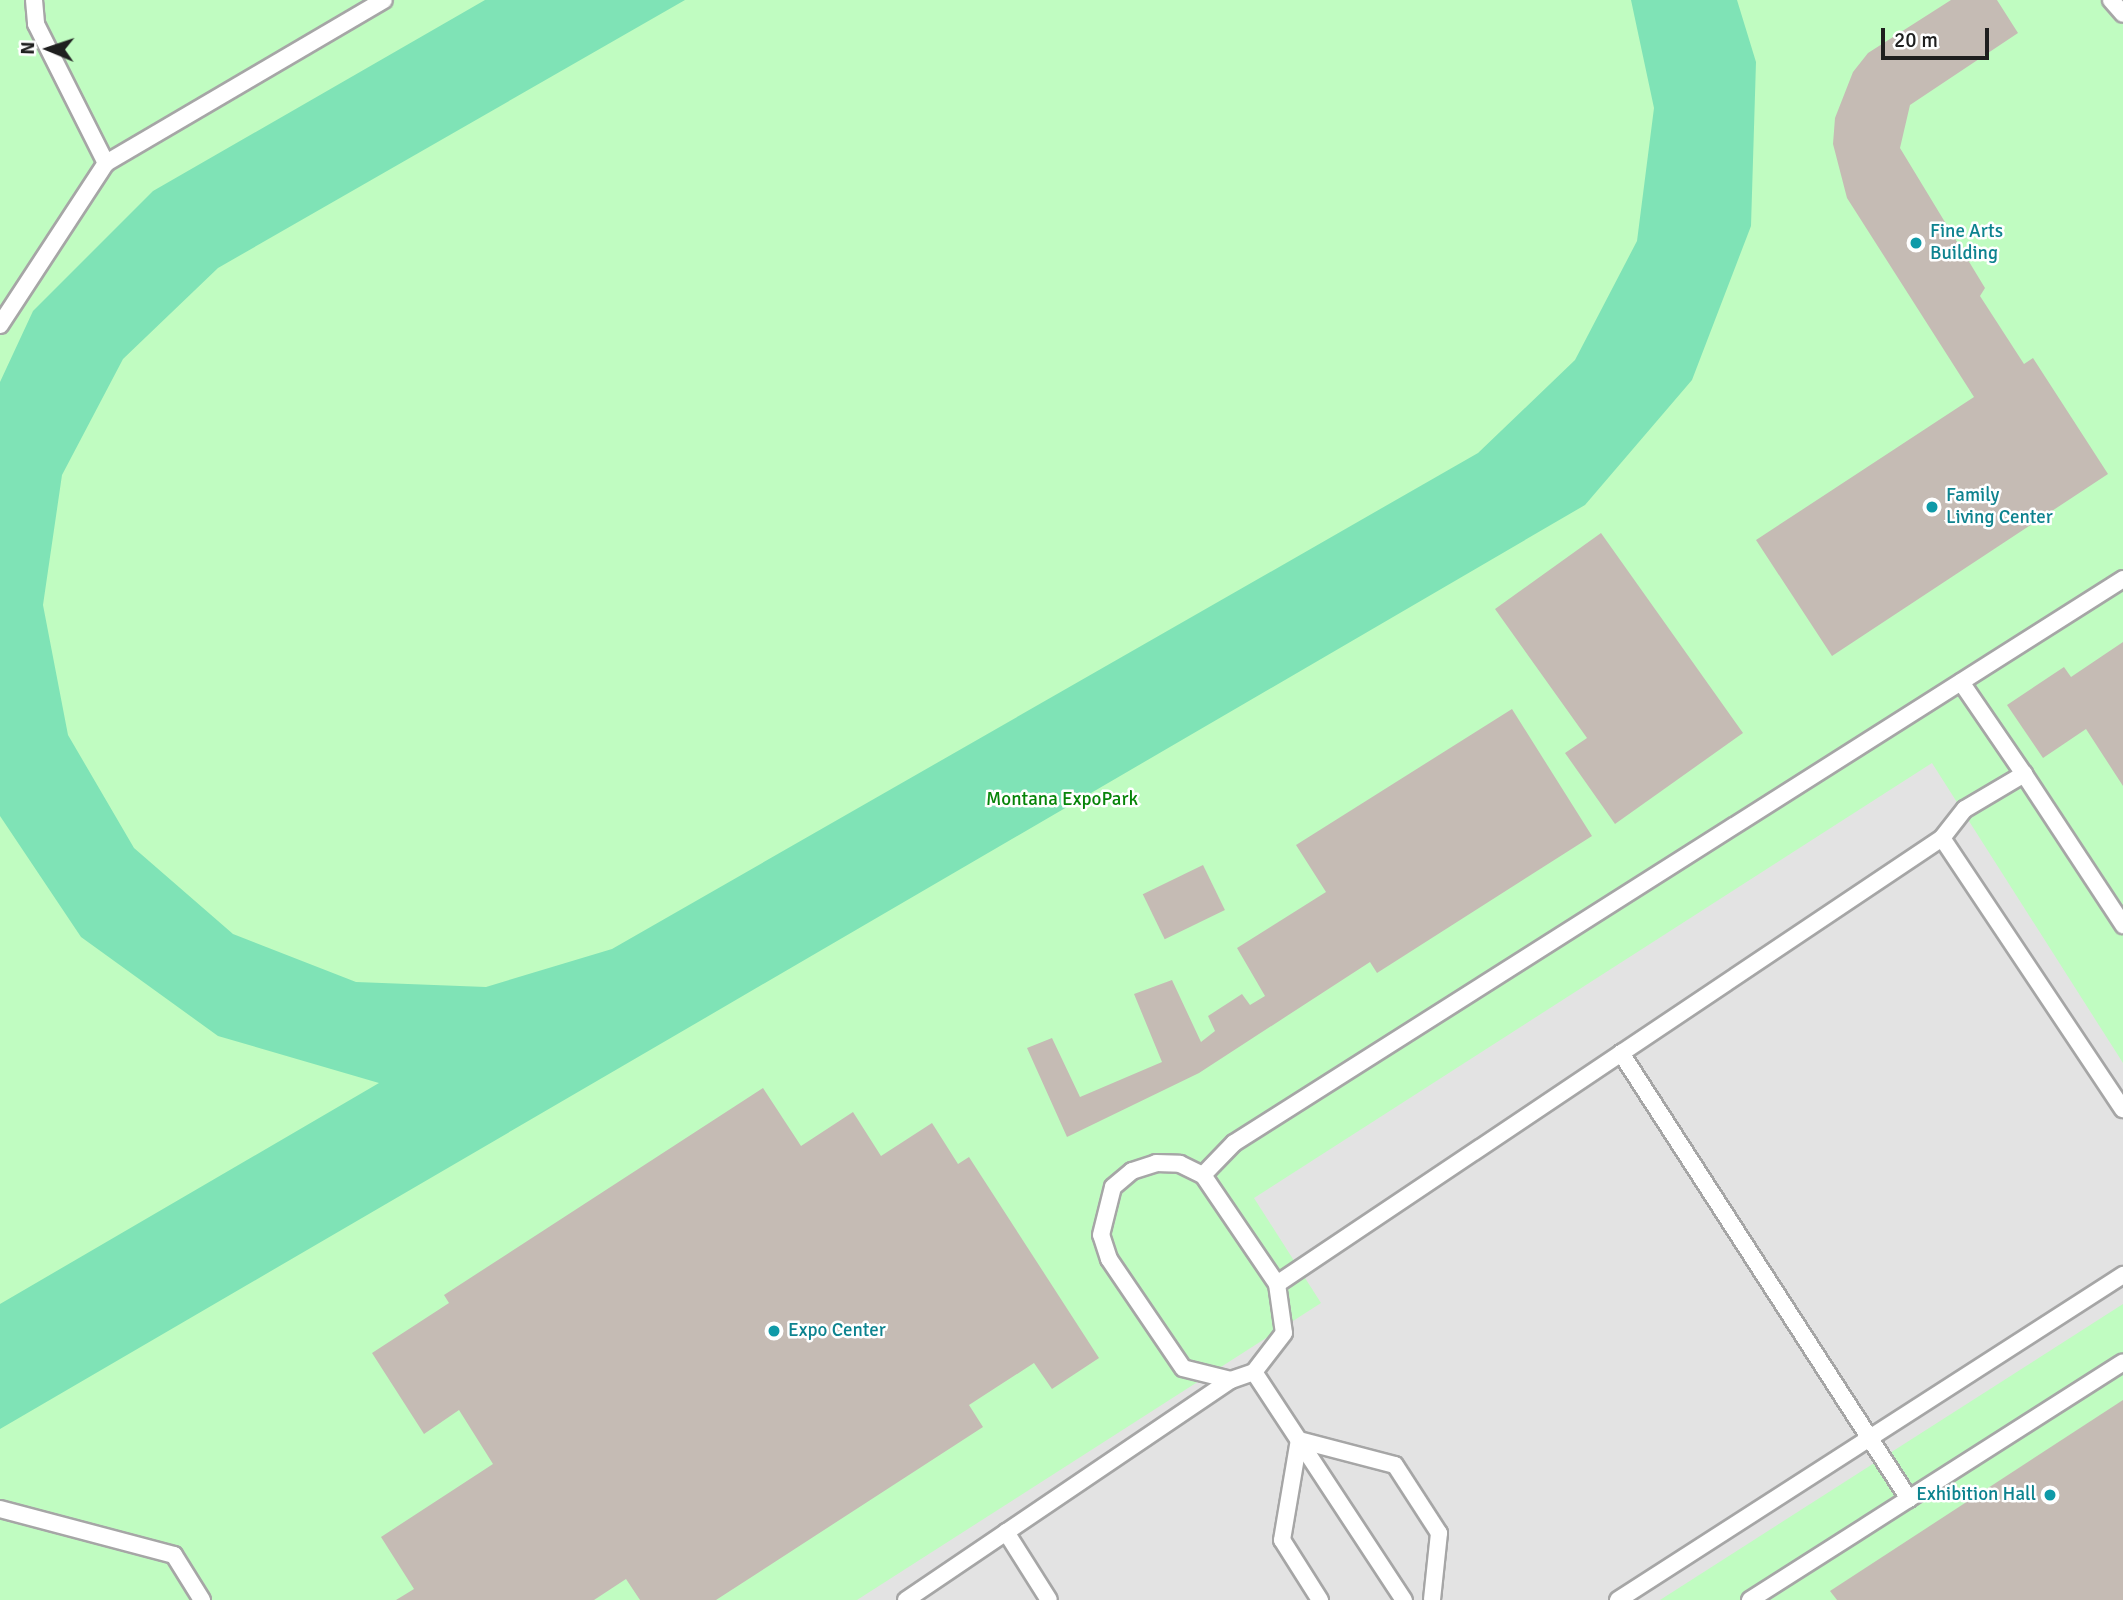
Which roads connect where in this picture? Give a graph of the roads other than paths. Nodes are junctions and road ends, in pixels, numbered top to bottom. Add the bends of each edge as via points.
1 (34, 0) edge
2 (384, 0) edge
3 (2111, 0) edge
4 (2123, 14) edge
5 (106, 163) junction
6 (0, 325) edge
7 (2123, 579) edge
8 (1961, 682) junction
9 (2024, 774) junction
10 (1942, 838) junction
11 (2123, 925) edge
12 (1621, 1053) junction
13 (2123, 1109) edge
14 (1203, 1175) junction
15 (2123, 1275) edge
16 (1278, 1284) junction
17 (2123, 1362) edge
18 (1254, 1372) junction
19 (1231, 1380) junction
20 (1870, 1437) junction
21 (1299, 1440) junction
22 (1909, 1499) junction
23 (0, 1509) edge
24 (1006, 1532) junction
25 (202, 1600) edge
26 (906, 1600) edge
27 (1049, 1600) edge
28 (1320, 1600) edge
29 (1404, 1600) edge
30 (1432, 1600) edge
31 (1618, 1600) edge
32 (1750, 1600) edge

1 - 5 lane via 36,24
2 - 5 lane
3 - 4 lane
5 - 6 lane
7 - 8 lane
8 - 9 lane
8 - 14 lane via 1234,1143
9 - 10 lane via 1965,809
9 - 11 lane
10 - 12 lane
10 - 13 lane
12 - 16 lane
12 - 20 lane
14 - 16 lane
14 - 19 lane via 1180,1164 1132,1171 1113,1187 1101,1235 1167,1349 1195,1373
15 - 20 lane
16 - 18 lane via 1284,1333
17 - 22 lane
18 - 19 lane
18 - 21 lane
19 - 24 lane
20 - 22 lane
20 - 31 lane
21 - 28 lane via 1282,1540
21 - 29 lane
21 - 30 lane via 1395,1465 1439,1533
22 - 32 lane
23 - 25 lane via 174,1555
24 - 26 lane
24 - 27 lane

